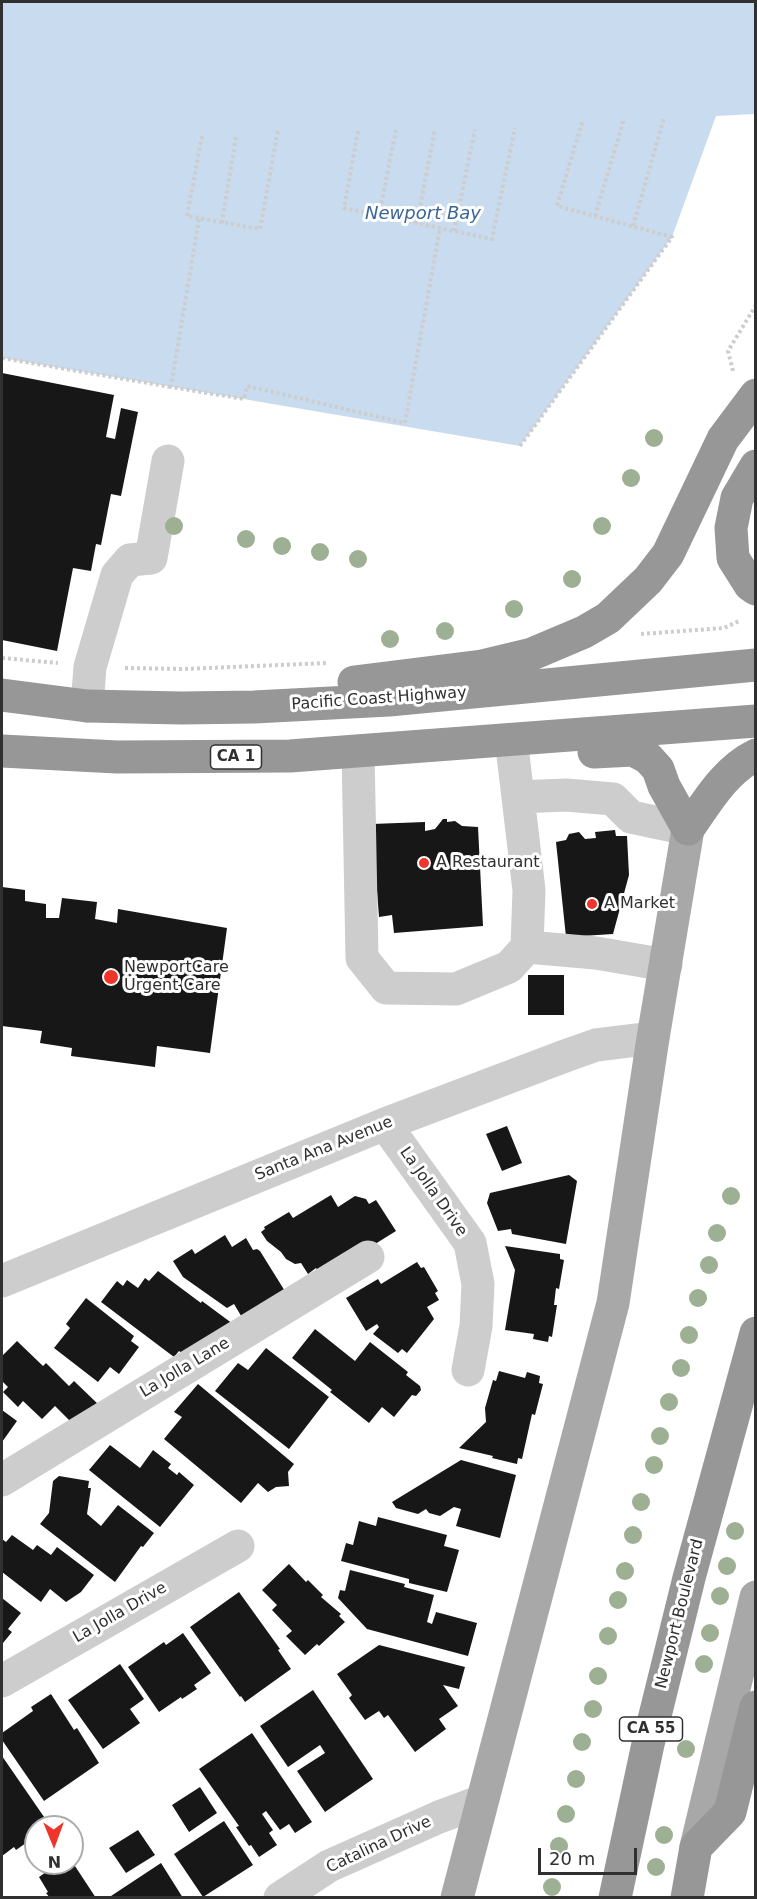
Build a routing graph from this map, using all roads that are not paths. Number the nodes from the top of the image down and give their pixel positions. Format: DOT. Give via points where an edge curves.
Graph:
graph roads {
  1 [pos="745,384"];
  2 [pos="168,461"];
  3 [pos="756,466"];
  4 [pos="756,589"];
  5 [pos="756,665"];
  6 [pos="2,695"];
  7 [pos="87,706"];
  8 [pos="254,706"];
  9 [pos="756,721"];
  10 [pos="469,742"];
  11 [pos="2,751"];
  12 [pos="358,751"];
  13 [pos="513,755"];
  14 [pos="756,755"];
  15 [pos="518,797"];
  16 [pos="688,829"];
  17 [pos="528,947"];
  18 [pos="666,965"];
  19 [pos="653,1038"];
  20 [pos="385,1124"];
  21 [pos="368,1257"];
  22 [pos="2,1281"];
  23 [pos="756,1333"];
  24 [pos="468,1370"];
  25 [pos="2,1480"];
  26 [pos="238,1546"];
  27 [pos="756,1597"];
  28 [pos="2,1681"];
  29 [pos="756,1707"];
  30 [pos="482,1801"];
  31 [pos="696,1847"];
  32 [pos="615,1892"];
  33 [pos="280,1898"];
  34 [pos="457,1898"];
  35 [pos="687,1898"];
  1 -- 8 [label="highway" via="668,554 648,580 608,618 532,654 482,666 324,686"];
  2 -- 7 [label="street" via="151,558 130,560 117,575 90,667"];
  3 -- 4 [label="highway" via="737,498 731,528 734,558"];
  5 -- 8 [label="highway, Pacific Coast Highway" via="389,700"];
  6 -- 7 [label="highway, Pacific Coast Highway"];
  7 -- 8 [label="highway, Pacific Coast Highway"];
  9 -- 10 [label="highway, CA 1"];
  10 -- 12 [label="highway, CA 1"];
  10 -- 13 [label="highway"];
  11 -- 12 [label="highway, CA 1" via="117,757 290,756"];
  12 -- 17 [label="street" via="362,958 386,988 456,989 509,967"];
  13 -- 15 [label="street"];
  13 -- 16 [label="highway" via="633,750 658,769"];
  14 -- 16 [label="highway" via="736,767"];
  15 -- 16 [label="street" via="566,795 613,799 631,817"];
  15 -- 17 [label="street" via="529,890"];
  16 -- 18 [label="main road"];
  17 -- 18 [label="street"];
  18 -- 19 [label="main road"];
  19 -- 20 [label="street, Santa Ana Avenue" via="596,1045"];
  19 -- 30 [label="main road" via="613,1303"];
  20 -- 22 [label="street, Santa Ana Avenue"];
  20 -- 24 [label="street, La Jolla Drive" via="470,1243 478,1284"];
  21 -- 25 [label="street, La Jolla Lane"];
  23 -- 32 [label="highway, Newport Boulevard / CA 55" via="686,1589"];
  26 -- 28 [label="street, La Jolla Drive"];
  27 -- 31 [label="main road"];
  29 -- 31 [label="highway" via="730,1812"];
  30 -- 33 [label="street, Catalina Drive" via="329,1866"];
  30 -- 34 [label="main road"];
  31 -- 35 [label="highway"];
}
